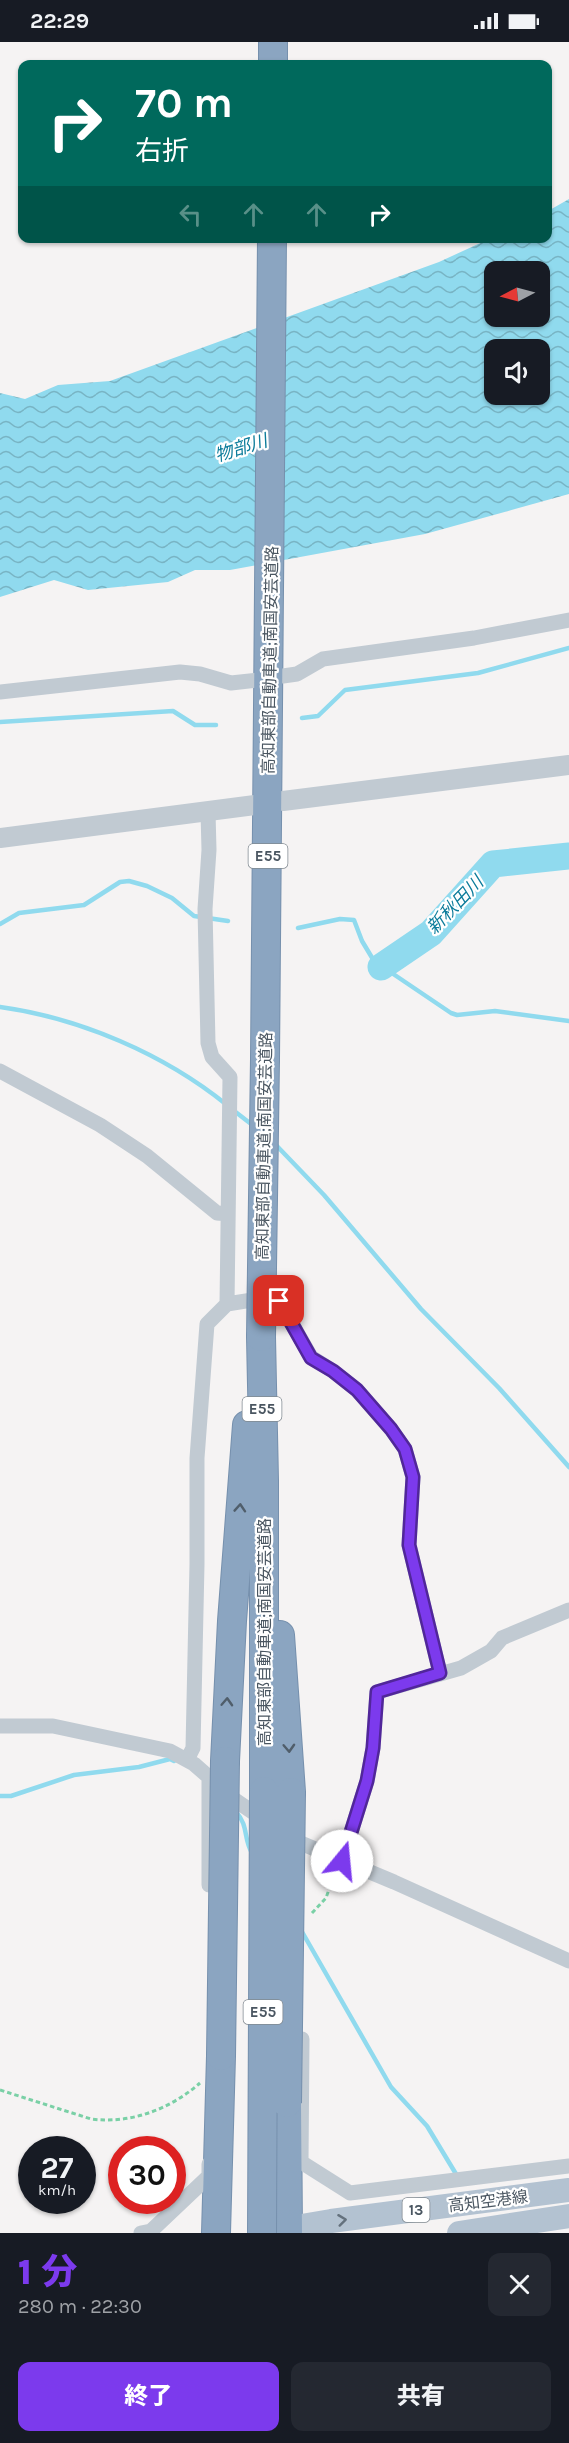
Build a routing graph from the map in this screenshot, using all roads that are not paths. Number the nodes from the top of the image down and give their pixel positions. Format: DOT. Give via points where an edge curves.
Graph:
graph roads {
  1 [pos="273,42"];
  2 [pos="273,60"];
  3 [pos="272,243"];
  4 [pos="569,620"];
  5 [pos="277,665"];
  6 [pos="258,680"];
  7 [pos="0,692"];
  8 [pos="569,765"];
  9 [pos="283,801"];
  10 [pos="255,805"];
  11 [pos="208,812"];
  12 [pos="0,838"];
  13 [pos="0,1071"];
  14 [pos="228,1214"];
  15 [pos="227,1304"];
  16 [pos="261,1337"];
  17 [pos="569,1610"];
  18 [pos="440,1673"];
  19 [pos="0,1726"];
  20 [pos="187,1760"];
  21 [pos="217,1768"];
  22 [pos="277,1792"];
  23 [pos="303,1844"];
  24 [pos="340,1860"];
  25 [pos="569,1961"];
  26 [pos="215,2065"];
  27 [pos="569,2166"];
  28 [pos="569,2190"];
  29 [pos="569,2216"];
  30 [pos="276,2232"];
  31 [pos="141,2233"];
  32 [pos="216,2233"];
  33 [pos="459,2233"];
  1 -- 2 [label="highway"];
  3 -- 5 [label="highway, 高知東部自動車道;南国安芸道路 / E55"];
  4 -- 5 [label="street" via="322,659 297,674"];
  5 -- 16 [label="highway, 高知東部自動車道;南国安芸道路 / E55, bridge"];
  6 -- 7 [label="street" via="231,683 180,672"];
  8 -- 9 [label="street"];
  10 -- 11 [label="street"];
  11 -- 12 [label="street"];
  11 -- 14 [label="street" via="208,1043 212,1057 230,1077"];
  13 -- 14 [label="street" via="100,1125 147,1156 217,1213"];
  14 -- 15 [label="street"];
  15 -- 18 [label="street" via="271,1297 279,1301 311,1358 357,1390 405,1449 413,1477 409,1545"];
  15 -- 20 [label="street" via="207,1324 196,1458 197,1587 192,1748"];
  21 -- 16 [label="highway, one-way" via="246,1432"];
  16 -- 22 [label="highway, 高知東部自動車道;南国安芸道路 / E55" via="264,1481 283,1660"];
  17 -- 18 [label="street" via="502,1638 475,1661"];
  18 -- 24 [label="street" via="377,1692 367,1781"];
  19 -- 20 [label="street" via="53,1726 170,1751"];
  20 -- 21 [label="street"];
  21 -- 23 [label="street" via="235,1800"];
  21 -- 26 [label="highway, bridge"];
  22 -- 30 [label="highway, E55, bridge"];
  22 -- 30 [label="highway, bridge" via="287,2103"];
  23 -- 24 [label="street"];
  23 -- 27 [label="street" via="301,2162 350,2193"];
  24 -- 25 [label="street"];
  26 -- 31 [label="street" via="209,2176 151,2231"];
  26 -- 32 [label="highway"];
  30 -- 28 [label="main road, 高知空港線 / 13, one-way"];
  29 -- 33 [label="main road, 高知空港線"];
}
